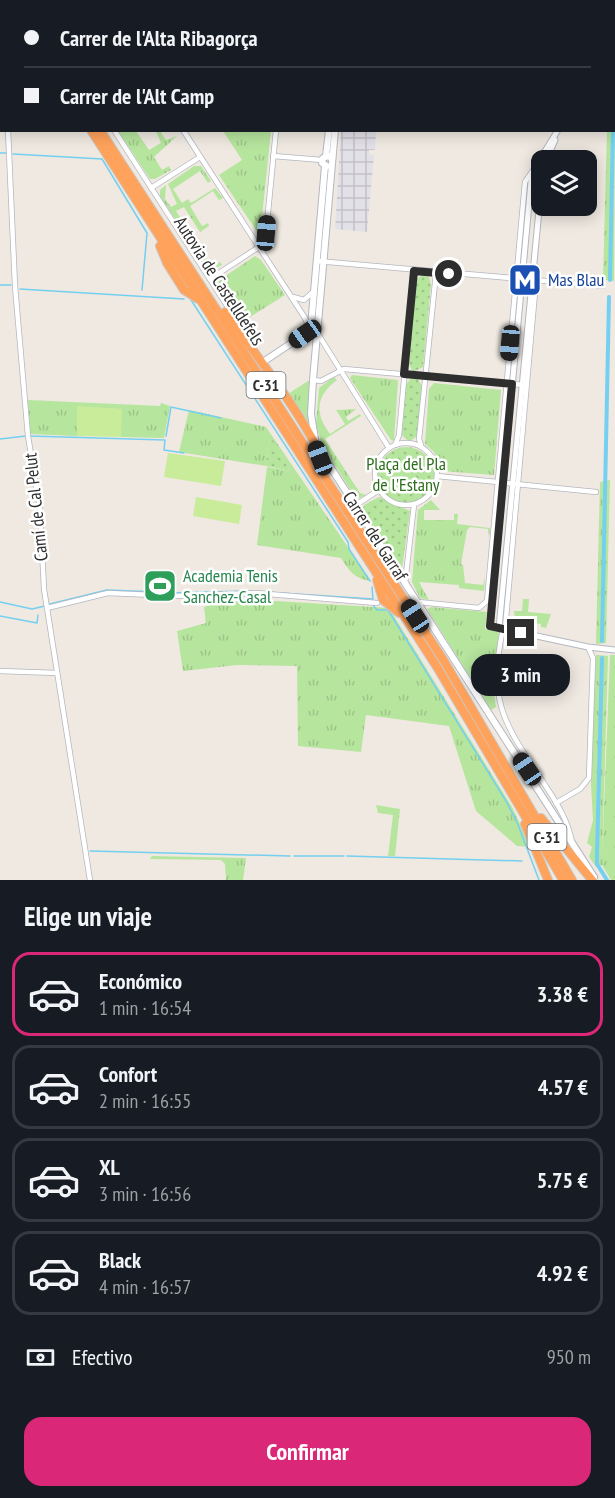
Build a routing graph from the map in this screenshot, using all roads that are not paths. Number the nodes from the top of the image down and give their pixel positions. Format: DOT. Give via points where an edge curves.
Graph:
graph roads {
  1 [pos="8,132"];
  2 [pos="93,132"];
  3 [pos="101,132"];
  4 [pos="115,132"];
  5 [pos="184,132"];
  6 [pos="276,132"];
  7 [pos="329,132"];
  8 [pos="334,132"];
  9 [pos="559,132"];
  10 [pos="549,150"];
  11 [pos="273,156"];
  12 [pos="200,157"];
  13 [pos="327,161"];
  14 [pos="531,182"];
  15 [pos="151,188"];
  16 [pos="539,216"];
  17 [pos="259,247"];
  18 [pos="320,262"];
  19 [pos="191,268"];
  20 [pos="414,271"];
  21 [pos="435,273"];
  22 [pos="210,279"];
  23 [pos="519,280"];
  24 [pos="533,281"];
  25 [pos="603,286"];
  26 [pos="315,290"];
  27 [pos="289,294"];
  28 [pos="309,330"];
  29 [pos="318,334"];
  30 [pos="263,362"];
  31 [pos="338,370"];
  32 [pos="404,374"];
  33 [pos="426,376"];
  34 [pos="313,380"];
  35 [pos="321,381"];
  36 [pos="510,384"];
  37 [pos="524,385"];
  38 [pos="313,392"];
  39 [pos="314,437"];
  40 [pos="395,445"];
  41 [pos="389,448"];
  42 [pos="423,448"];
  43 [pos="438,476"];
  44 [pos="501,483"];
  45 [pos="515,484"];
  46 [pos="379,490"];
  47 [pos="597,492"];
  48 [pos="342,503"];
  49 [pos="356,505"];
  50 [pos="414,505"];
  51 [pos="373,568"];
  52 [pos="405,583"];
  53 [pos="381,591"];
  54 [pos="417,602"];
  55 [pos="377,603"];
  56 [pos="389,605"];
  57 [pos="47,608"];
  58 [pos="403,616"];
  59 [pos="502,629"];
  60 [pos="588,648"];
  61 [pos="598,648"];
  62 [pos="615,650"];
  63 [pos="593,658"];
  64 [pos="0,671"];
  65 [pos="57,673"];
  66 [pos="522,793"];
  67 [pos="546,800"];
  68 [pos="556,803"];
  69 [pos="521,806"];
  70 [pos="573,844"];
  71 [pos="90,880"];
  72 [pos="548,880"];
  73 [pos="563,880"];
  74 [pos="572,880"];
  75 [pos="594,880"];
  1 -- 57 [label="street, Camí de Cal Pelut" via="15,288"];
  2 -- 51 [label="highway, Autovia de Castelldefels / C-31" via="138,203 166,263 184,290 203,303"];
  3 -- 19 [label="highway, Autovia de Castelldefels / C-31"];
  4 -- 15 [label="street"];
  5 -- 12 [label="street"];
  6 -- 11 [label="street"];
  7 -- 13 [label="main road"];
  8 -- 13 [label="main road"];
  9 -- 10 [label="street"];
  11 -- 13 [label="street"];
  11 -- 17 [label="street" via="265,243"];
  12 -- 15 [label="street"];
  12 -- 17 [label="street"];
  13 -- 18 [label="main road"];
  14 -- 23 [label="street"];
  15 -- 22 [label="street"];
  16 -- 24 [label="street"];
  17 -- 22 [label="street"];
  17 -- 27 [label="street"];
  18 -- 20 [label="street"];
  18 -- 26 [label="main road"];
  18 -- 29 [label="main road"];
  19 -- 30 [label="highway"];
  19 -- 48 [label="highway, Autovia de Castelldefels / C-31"];
  20 -- 21 [label="street"];
  20 -- 32 [label="street"];
  21 -- 23 [label="street"];
  21 -- 33 [label="street"];
  22 -- 30 [label="street"];
  23 -- 24 [label="street"];
  23 -- 36 [label="street"];
  24 -- 25 [label="street"];
  24 -- 37 [label="street"];
  26 -- 27 [label="street" via="304,300"];
  26 -- 28 [label="main road"];
  27 -- 28 [label="street"];
  28 -- 30 [label="main road"];
  29 -- 31 [label="street"];
  29 -- 34 [label="main road"];
  30 -- 39 [label="highway"];
  31 -- 32 [label="street"];
  31 -- 35 [label="street"];
  31 -- 41 [label="street"];
  32 -- 33 [label="street"];
  32 -- 40 [label="street"];
  33 -- 36 [label="street"];
  33 -- 42 [label="street" via="419,439"];
  34 -- 35 [label="street"];
  34 -- 38 [label="main road"];
  35 -- 38 [label="street"];
  36 -- 37 [label="street"];
  36 -- 44 [label="street"];
  37 -- 45 [label="street"];
  38 -- 39 [label="main road"];
  39 -- 48 [label="highway"];
  39 -- 49 [label="main road, Carrer del Garraf"];
  40 -- 41 [label="street"];
  40 -- 42 [label="street" via="409,443"];
  41 -- 46 [label="street" via="376,465"];
  42 -- 43 [label="street" via="432,457"];
  43 -- 44 [label="street"];
  43 -- 50 [label="street" via="431,494"];
  44 -- 45 [label="street"];
  44 -- 54 [label="street" via="486,604 481,608"];
  44 -- 59 [label="street" via="490,626"];
  45 -- 47 [label="street"];
  45 -- 59 [label="street"];
  46 -- 49 [label="street"];
  46 -- 50 [label="street" via="396,504"];
  48 -- 66 [label="highway, Autovia de Castelldefels / C-31" via="444,661"];
  49 -- 52 [label="main road, Carrer del Garraf"];
  50 -- 52 [label="street"];
  51 -- 53 [label="highway"];
  51 -- 58 [label="highway, Autovia de Castelldefels / C-31"];
  52 -- 54 [label="main road, Carrer del Garraf"];
  53 -- 55 [label="highway"];
  53 -- 56 [label="highway" via="382,599"];
  54 -- 67 [label="main road, Carrer del Garraf"];
  55 -- 56 [label="highway"];
  55 -- 57 [label="street" via="256,593 108,593"];
  56 -- 58 [label="highway"];
  57 -- 65 [label="street, Camí de Cal Pelut"];
  58 -- 69 [label="highway, Autovia de Castelldefels / C-31"];
  59 -- 60 [label="street"];
  59 -- 68 [label="street" via="496,678 500,710"];
  60 -- 61 [label="street"];
  60 -- 63 [label="street"];
  61 -- 62 [label="street"];
  61 -- 63 [label="street"];
  63 -- 68 [label="street" via="589,778 580,789"];
  64 -- 65 [label="street"];
  65 -- 71 [label="street, Camí de Cal Pelut"];
  66 -- 74 [label="highway, Autovia de Castelldefels / C-31"];
  66 -- 75 [label="highway"];
  67 -- 68 [label="main road"];
  67 -- 70 [label="main road, Carrer del Garraf"];
  68 -- 70 [label="street" via="570,826"];
  69 -- 72 [label="highway"];
  69 -- 73 [label="highway, Autovia de Castelldefels / C-31"];
  70 -- 75 [label="main road, Carrer del Garraf"];
}
